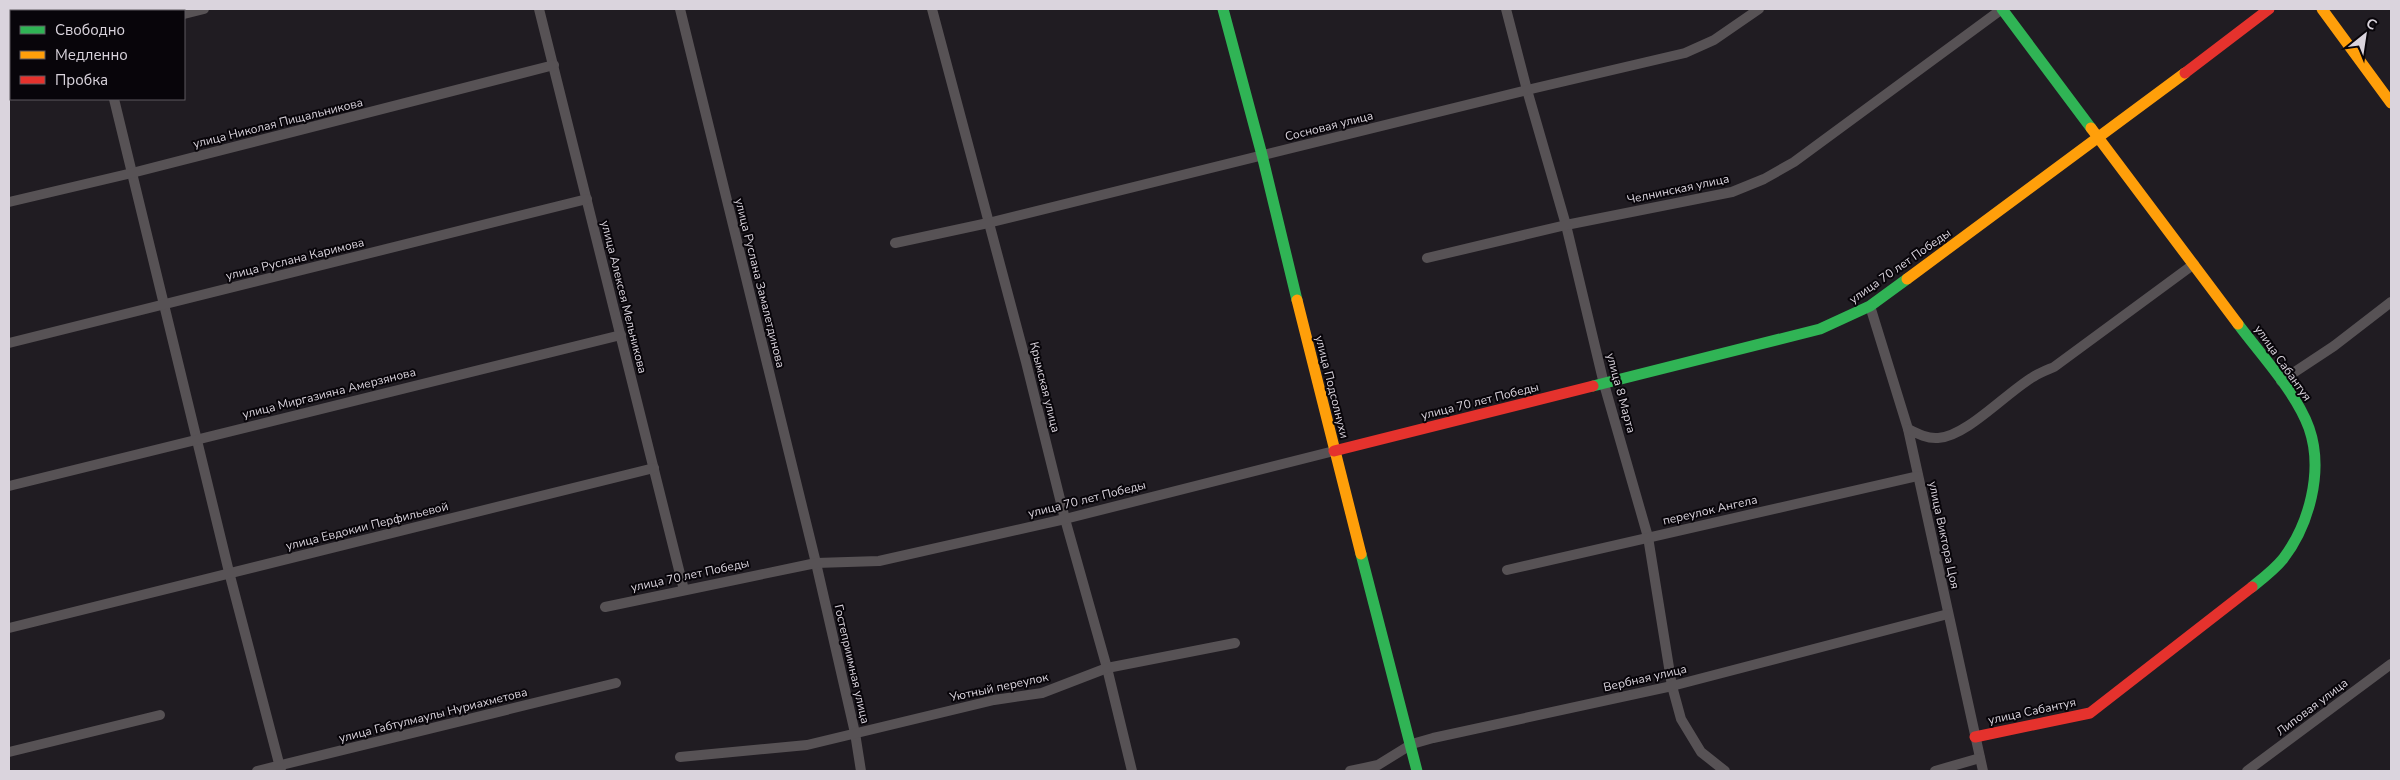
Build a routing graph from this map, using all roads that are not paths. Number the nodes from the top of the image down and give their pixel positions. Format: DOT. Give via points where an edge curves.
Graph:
graph roads {
  1 [pos="204,9"];
  2 [pos="540,9"];
  3 [pos="680,9"];
  4 [pos="932,9"];
  5 [pos="1223,9"];
  6 [pos="1506,9"];
  7 [pos="1759,9"];
  8 [pos="2002,9"];
  9 [pos="2269,9"];
  10 [pos="2322,9"];
  11 [pos="185,14"];
  12 [pos="554,65"];
  13 [pos="1527,90"];
  14 [pos="114,100"];
  15 [pos="2391,103"];
  16 [pos="2099,138"];
  17 [pos="1262,155"];
  18 [pos="132,173"];
  19 [pos="587,199"];
  20 [pos="9,202"];
  21 [pos="988,223"];
  22 [pos="1566,225"];
  23 [pos="895,243"];
  24 [pos="1427,258"];
  25 [pos="2194,264"];
  26 [pos="2391,302"];
  27 [pos="164,304"];
  28 [pos="1870,306"];
  29 [pos="620,334"];
  30 [pos="9,343"];
  31 [pos="2281,381"];
  32 [pos="1604,384"];
  33 [pos="1908,430"];
  34 [pos="197,438"];
  35 [pos="1334,451"];
  36 [pos="654,468"];
  37 [pos="1918,476"];
  38 [pos="9,486"];
  39 [pos="1065,519"];
  40 [pos="1648,537"];
  41 [pos="816,563"];
  42 [pos="1507,570"];
  43 [pos="230,572"];
  44 [pos="684,590"];
  45 [pos="605,607"];
  46 [pos="1948,614"];
  47 [pos="9,628"];
  48 [pos="1235,642"];
  49 [pos="2391,664"];
  50 [pos="1107,668"];
  51 [pos="616,683"];
  52 [pos="1672,686"];
  53 [pos="160,715"];
  54 [pos="854,733"];
  55 [pos="1975,737"];
  56 [pos="1412,744"];
  57 [pos="9,752"];
  58 [pos="680,757"];
  59 [pos="1980,758"];
  60 [pos="280,768"];
  61 [pos="256,771"];
  62 [pos="861,771"];
  63 [pos="1132,771"];
  64 [pos="1350,771"];
  65 [pos="1417,771"];
  66 [pos="1725,771"];
  67 [pos="1934,771"];
  68 [pos="1983,771"];
  69 [pos="2247,771"];
  1 -- 11 [label="street"];
  2 -- 12 [label="street, улица Алексея Мельникова"];
  3 -- 41 [label="street, улица Руслана Замалетдинова"];
  4 -- 21 [label="street, Крымская улица"];
  5 -- 17 [label="street, улица Подсолнухи"];
  6 -- 13 [label="street, улица 8 Марта"];
  7 -- 13 [label="street, Сосновая улица" via="1714,40 1685,53"];
  8 -- 16 [label="street, улица Сабантуя"];
  8 -- 22 [label="street, Челнинская улица" via="1794,162 1764,179 1732,192"];
  9 -- 16 [label="street, улица 70 лет Победы"];
  10 -- 15 [label="street"];
  12 -- 18 [label="street, улица Николая Пищальникова"];
  12 -- 19 [label="street, улица Алексея Мельникова"];
  13 -- 17 [label="street, Сосновая улица"];
  13 -- 22 [label="street, улица 8 Марта"];
  14 -- 18 [label="street"];
  16 -- 25 [label="street, улица Сабантуя"];
  16 -- 28 [label="street, улица 70 лет Победы"];
  17 -- 21 [label="street, Сосновая улица"];
  17 -- 35 [label="street, улица Подсолнухи"];
  18 -- 20 [label="street, улица Николая Пищальникова"];
  18 -- 27 [label="street"];
  19 -- 27 [label="street, улица Руслана Каримова"];
  19 -- 29 [label="street, улица Алексея Мельникова"];
  21 -- 23 [label="street, Сосновая улица"];
  21 -- 39 [label="street, Крымская улица"];
  22 -- 24 [label="street, Челнинская улица"];
  22 -- 32 [label="street, улица 8 Марта"];
  25 -- 31 [label="street, улица Сабантуя"];
  25 -- 33 [label="street" via="2054,367 2032,377 1964,428 1938,438"];
  26 -- 31 [label="street"];
  27 -- 30 [label="street, улица Руслана Каримова"];
  27 -- 34 [label="street"];
  28 -- 32 [label="street, улица 70 лет Победы" via="1820,329"];
  28 -- 33 [label="street, улица Виктора Цоя"];
  29 -- 34 [label="street, улица Миргазияна Амерзянова"];
  29 -- 36 [label="street, улица Алексея Мельникова"];
  31 -- 55 [label="street, улица Сабантуя" via="2309,429 2315,476 2303,522 2282,560 2090,713"];
  32 -- 35 [label="street, улица 70 лет Победы"];
  32 -- 40 [label="street, улица 8 Марта"];
  33 -- 37 [label="street, улица Виктора Цоя"];
  34 -- 38 [label="street, улица Миргазияна Амерзянова"];
  34 -- 43 [label="street"];
  35 -- 39 [label="street, улица 70 лет Победы"];
  35 -- 56 [label="street, улица Подсолнухи"];
  36 -- 43 [label="street, улица Евдокии Перфильевой"];
  36 -- 44 [label="street, улица Алексея Мельникова"];
  37 -- 40 [label="street, переулок Ангела"];
  37 -- 46 [label="street, улица Виктора Цоя"];
  39 -- 41 [label="street, улица 70 лет Победы" via="879,561"];
  39 -- 50 [label="street, Крымская улица"];
  40 -- 42 [label="street, переулок Ангела"];
  40 -- 52 [label="street, улица 8 Марта"];
  41 -- 44 [label="street, улица 70 лет Победы"];
  41 -- 54 [label="street, Гостеприимная улица"];
  43 -- 47 [label="street, улица Евдокии Перфильевой"];
  43 -- 60 [label="street"];
  44 -- 45 [label="street, улица 70 лет Победы"];
  46 -- 52 [label="street, Вербная улица"];
  46 -- 55 [label="street, улица Виктора Цоя"];
  48 -- 50 [label="street, Уютный переулок"];
  49 -- 69 [label="street, Липовая улица"];
  50 -- 54 [label="street, Уютный переулок" via="1042,693 994,700"];
  50 -- 63 [label="street, Крымская улица"];
  51 -- 60 [label="street, улица Габтулмаулы Нуриахметова"];
  52 -- 56 [label="street, Вербная улица"];
  52 -- 66 [label="street, улица 8 Марта" via="1681,720 1691,738 1701,752"];
  53 -- 57 [label="street"];
  54 -- 58 [label="street, Уютный переулок" via="807,745"];
  54 -- 62 [label="street, Гостеприимная улица"];
  55 -- 59 [label="street, улица Виктора Цоя"];
  56 -- 64 [label="street, Вербная улица" via="1378,765"];
  56 -- 65 [label="street, улица Подсолнухи"];
  59 -- 67 [label="street"];
  59 -- 68 [label="street, улица Виктора Цоя"];
  60 -- 61 [label="street, улица Габтулмаулы Нуриахметова"];
}
